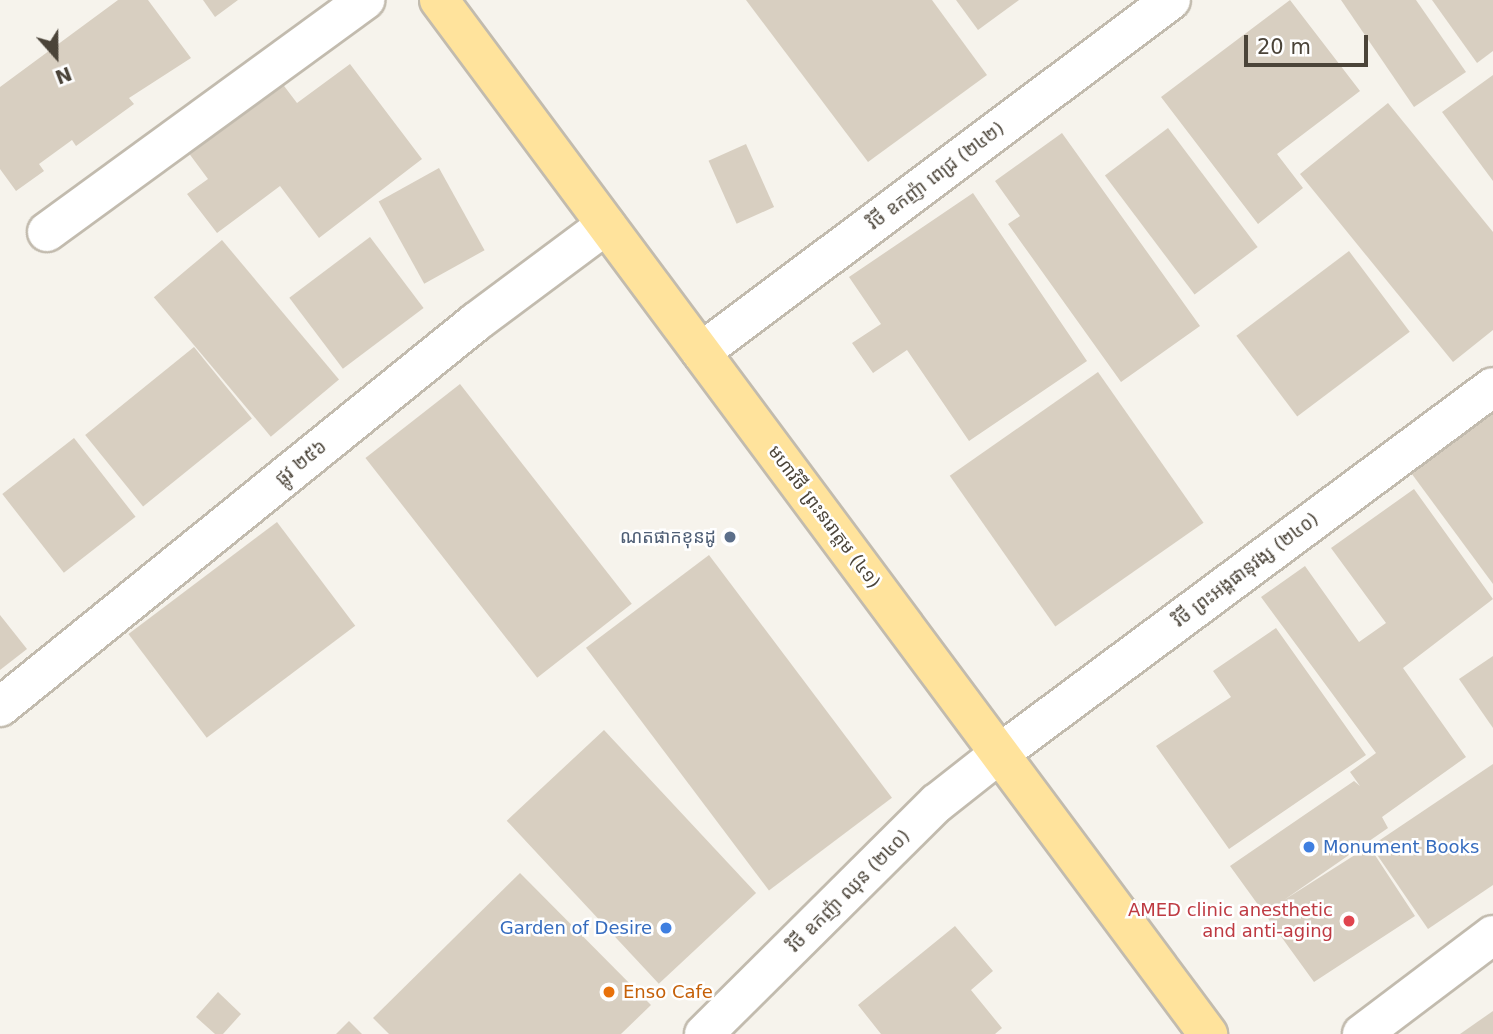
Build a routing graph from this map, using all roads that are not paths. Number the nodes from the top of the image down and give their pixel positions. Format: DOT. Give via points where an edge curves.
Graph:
graph roads {
  1 [pos="365,0"];
  2 [pos="439,0"];
  3 [pos="1171,0"];
  4 [pos="607,225"];
  5 [pos="47,232"];
  6 [pos="701,352"];
  7 [pos="1493,387"];
  8 [pos="0,707"];
  9 [pos="999,754"];
  10 [pos="1493,935"];
  11 [pos="704,1034"];
  12 [pos="1208,1034"];
  13 [pos="1362,1034"];
  1 -- 5 [label="street"];
  2 -- 4 [label="main road, មហាវិថី ព្រះនរោត្តម (៤១)"];
  3 -- 6 [label="street, វិថី ឧកញ៉ា ពេជ្រ (២៤២)"];
  4 -- 6 [label="main road, មហាវិថី ព្រះនរោត្តម (៤១)"];
  4 -- 8 [label="street, ផ្លូវ ២៥៦" via="476,322"];
  6 -- 9 [label="main road, មហាវិថី ព្រះនរោត្តម (៤១)"];
  7 -- 9 [label="street, វិថី ព្រះអង្គផានុវង្ស (២៤០)"];
  9 -- 11 [label="street, វិថី ឧកញ៉ា ឈុន (២៤០)" via="937,803"];
  9 -- 12 [label="main road, មហាវិថី ព្រះនរោត្តម (៤១)"];
  10 -- 13 [label="street"];
}
